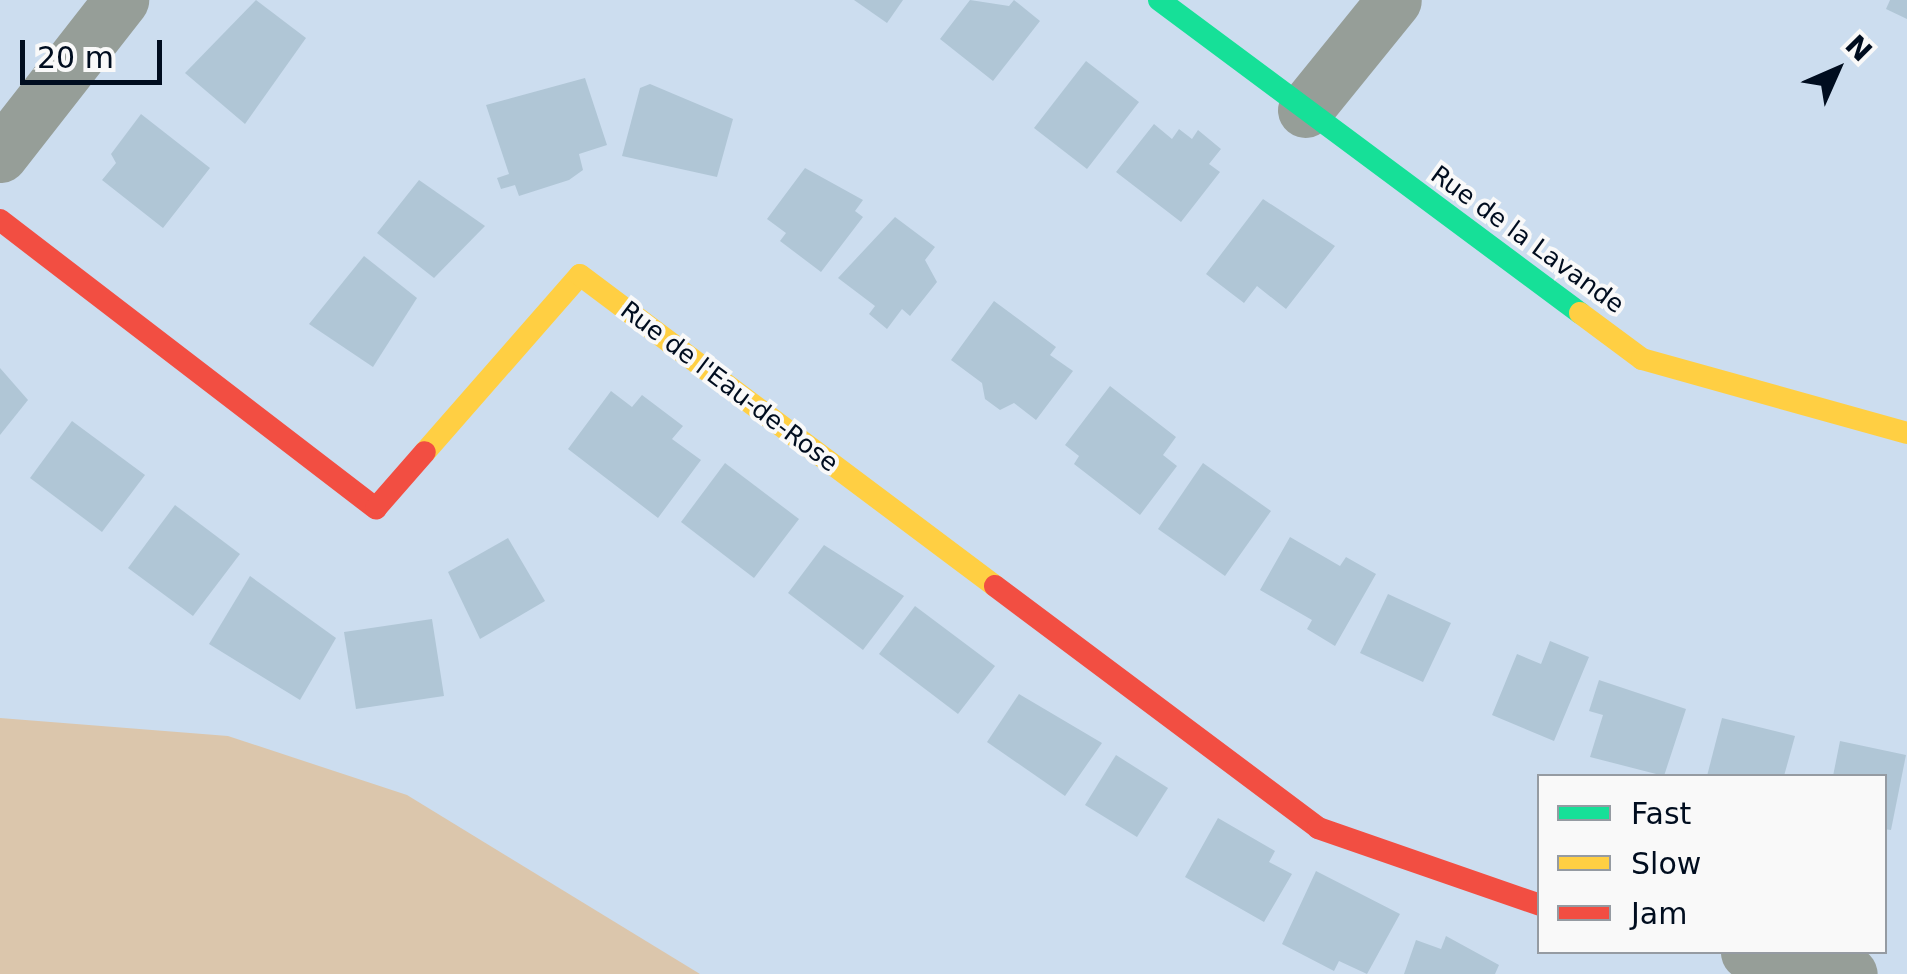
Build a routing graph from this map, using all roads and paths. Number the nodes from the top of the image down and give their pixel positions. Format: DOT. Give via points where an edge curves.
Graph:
graph roads {
  1 [pos="121,0"];
  2 [pos="1159,0"];
  3 [pos="1394,0"];
  4 [pos="1305,110"];
  5 [pos="0,155"];
  6 [pos="0,220"];
  7 [pos="1907,434"];
  8 [pos="1537,903"];
  9 [pos="1757,954"];
  10 [pos="1850,974"];
  1 -- 5 [label="street"];
  2 -- 4 [label="street, Rue de la Lavande"];
  3 -- 4 [label="street"];
  4 -- 7 [label="street, Rue de la Lavande" via="1642,359"];
  6 -- 8 [label="street, Rue de l'Eau-de-Rose" via="376,508 580,274 1318,828"];
  9 -- 10 [label="street"];
}
